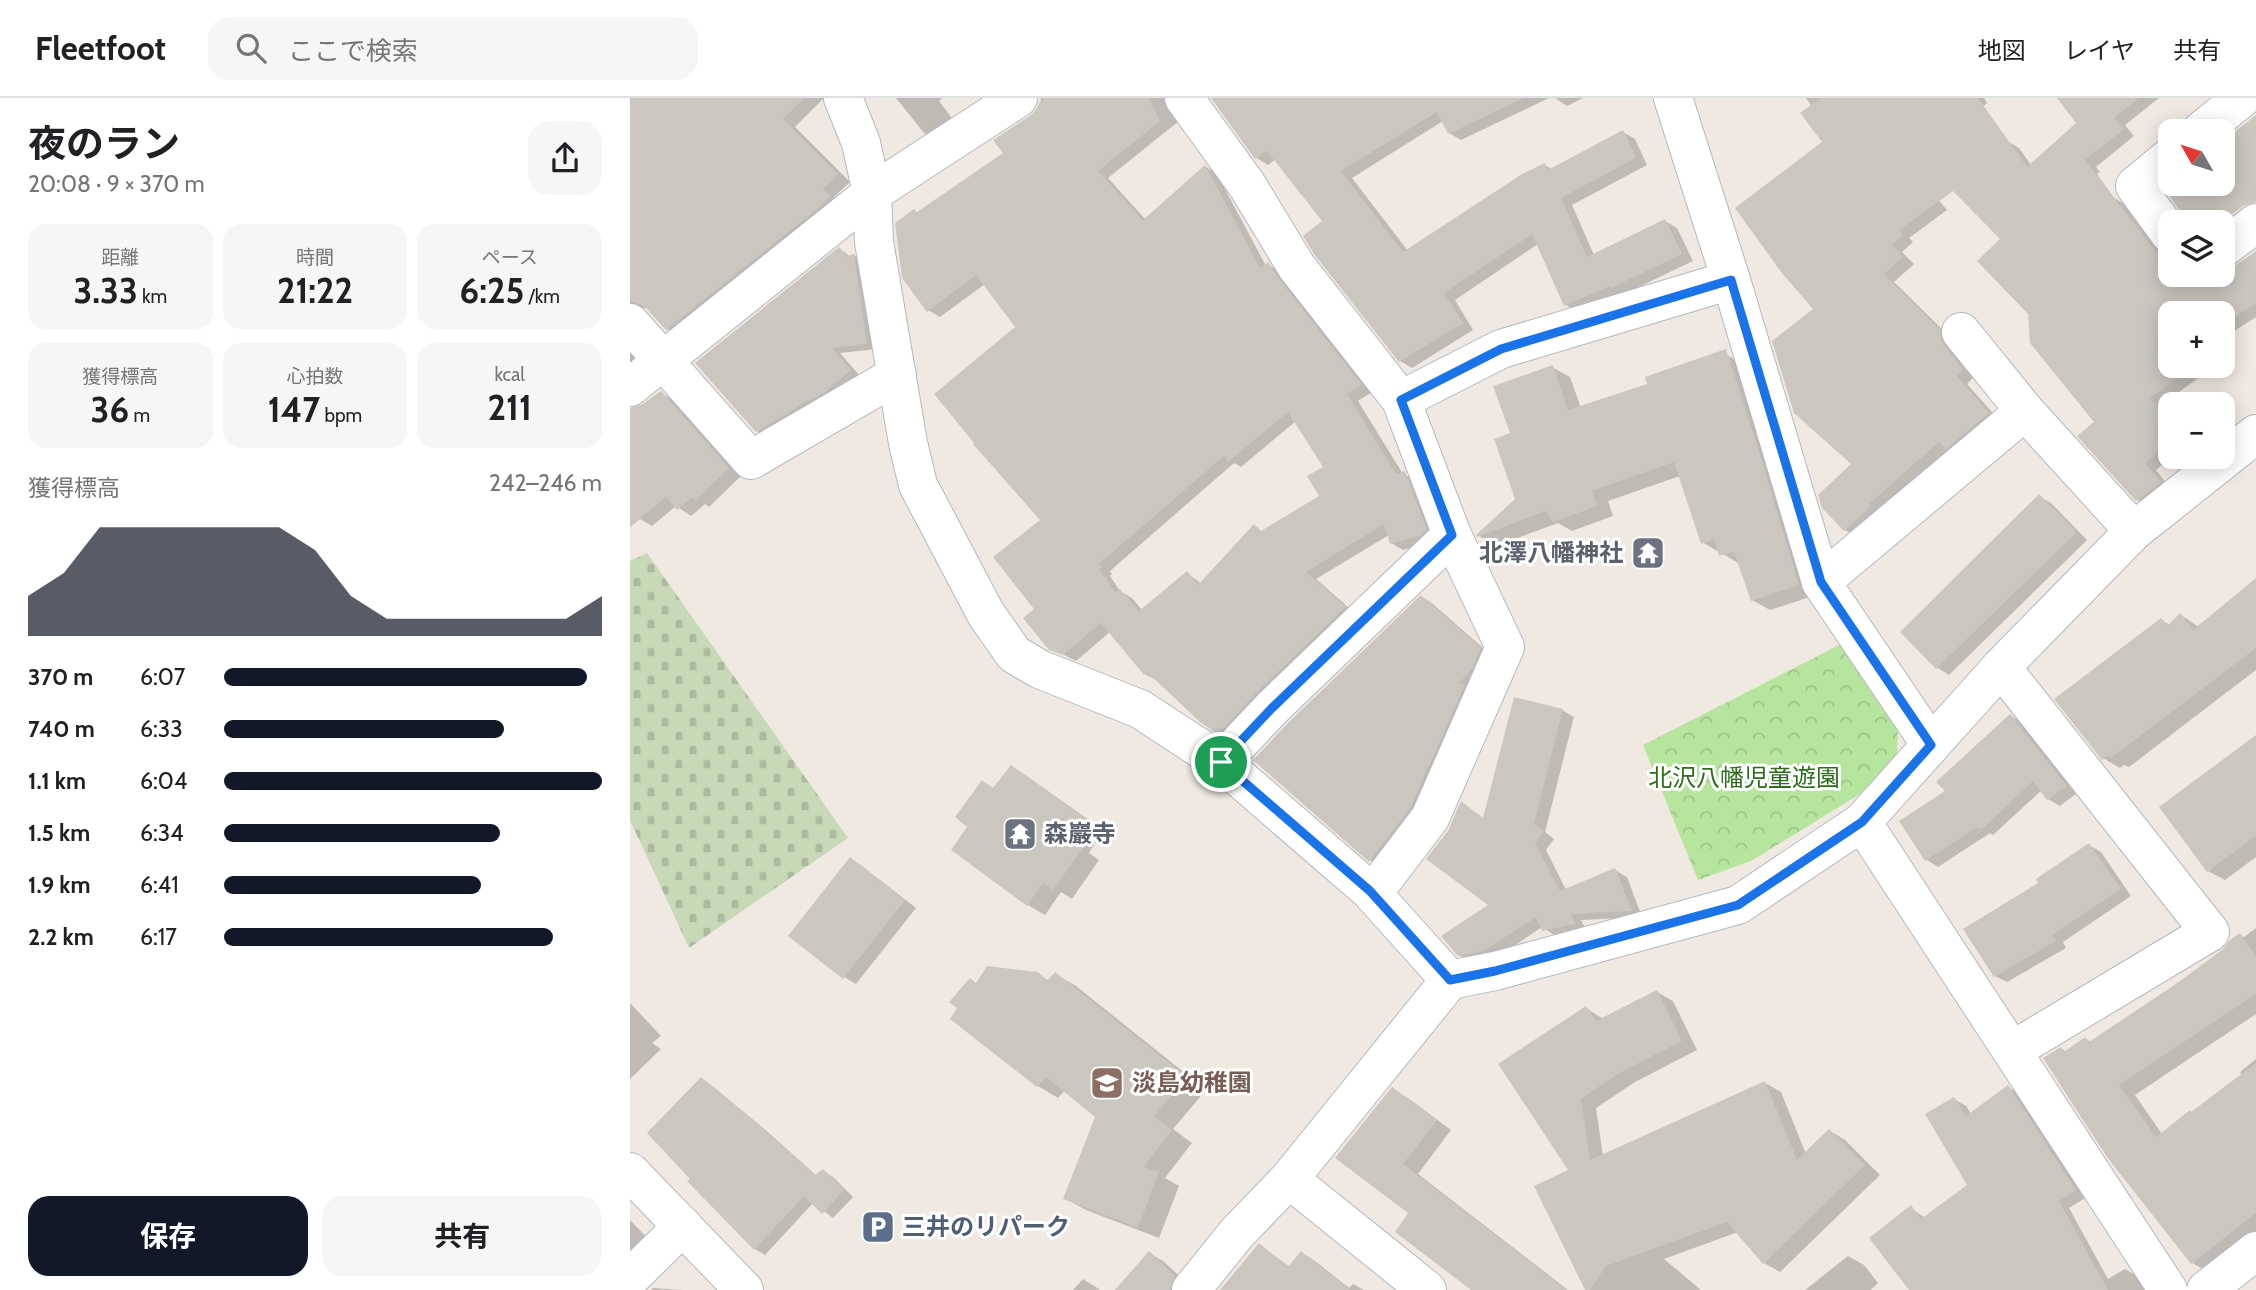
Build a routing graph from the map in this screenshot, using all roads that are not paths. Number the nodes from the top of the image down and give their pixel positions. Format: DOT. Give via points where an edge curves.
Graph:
graph roads {
  1 [pos="843,98"];
  2 [pos="1018,98"];
  3 [pos="1184,98"];
  4 [pos="1673,98"];
  5 [pos="2242,98"];
  6 [pos="2216,119"];
  7 [pos="2158,167"];
  8 [pos="872,193"];
  9 [pos="2158,218"];
  10 [pos="2256,223"];
  11 [pos="2235,239"];
  12 [pos="1731,280"];
  13 [pos="630,323"];
  14 [pos="1961,332"];
  15 [pos="665,361"];
  16 [pos="897,375"];
  17 [pos="630,387"];
  18 [pos="1401,400"];
  19 [pos="2025,411"];
  20 [pos="2256,434"];
  21 [pos="2134,531"];
  22 [pos="1452,535"];
  23 [pos="1821,582"];
  24 [pos="2001,667"];
  25 [pos="1931,745"];
  26 [pos="1221,762"];
  27 [pos="1862,822"];
  28 [pos="1373,893"];
  29 [pos="1450,980"];
  30 [pos="2013,1050"];
  31 [pos="630,1172"];
  32 [pos="1289,1180"];
  33 [pos="683,1226"];
  34 [pos="2256,1251"];
  35 [pos="630,1278"];
  36 [pos="744,1290"];
  37 [pos="1191,1290"];
  38 [pos="1427,1290"];
  39 [pos="2168,1290"];
  40 [pos="2206,1290"];
  1 -- 8 [label="street" via="861,143"];
  2 -- 8 [label="street"];
  3 -- 18 [label="street" via="1247,186 1296,266"];
  4 -- 12 [label="street"];
  5 -- 6 [label="street"];
  7 -- 9 [label="street" via="2135,186"];
  8 -- 15 [label="street"];
  8 -- 16 [label="street" via="874,242"];
  10 -- 11 [label="street"];
  12 -- 18 [label="street" via="1501,349"];
  12 -- 23 [label="street"];
  13 -- 15 [label="street"];
  14 -- 19 [label="street"];
  15 -- 16 [label="street" via="751,460"];
  15 -- 17 [label="street"];
  16 -- 26 [label="street" via="918,485 986,614 1014,654 1039,669 1140,709"];
  18 -- 22 [label="street"];
  19 -- 21 [label="street"];
  19 -- 23 [label="street"];
  20 -- 21 [label="street"];
  21 -- 24 [label="street"];
  22 -- 26 [label="street"];
  22 -- 28 [label="street" via="1506,647 1430,818"];
  23 -- 25 [label="street"];
  24 -- 25 [label="street"];
  24 -- 30 [label="street" via="2210,932"];
  25 -- 27 [label="street"];
  26 -- 28 [label="street"];
  27 -- 29 [label="street" via="1738,905"];
  27 -- 30 [label="street"];
  28 -- 29 [label="street"];
  29 -- 32 [label="street"];
  30 -- 39 [label="street"];
  31 -- 33 [label="street"];
  32 -- 37 [label="street" via="1237,1233"];
  32 -- 38 [label="street"];
  33 -- 35 [label="street"];
  33 -- 36 [label="street"];
  34 -- 40 [label="street"];
}
